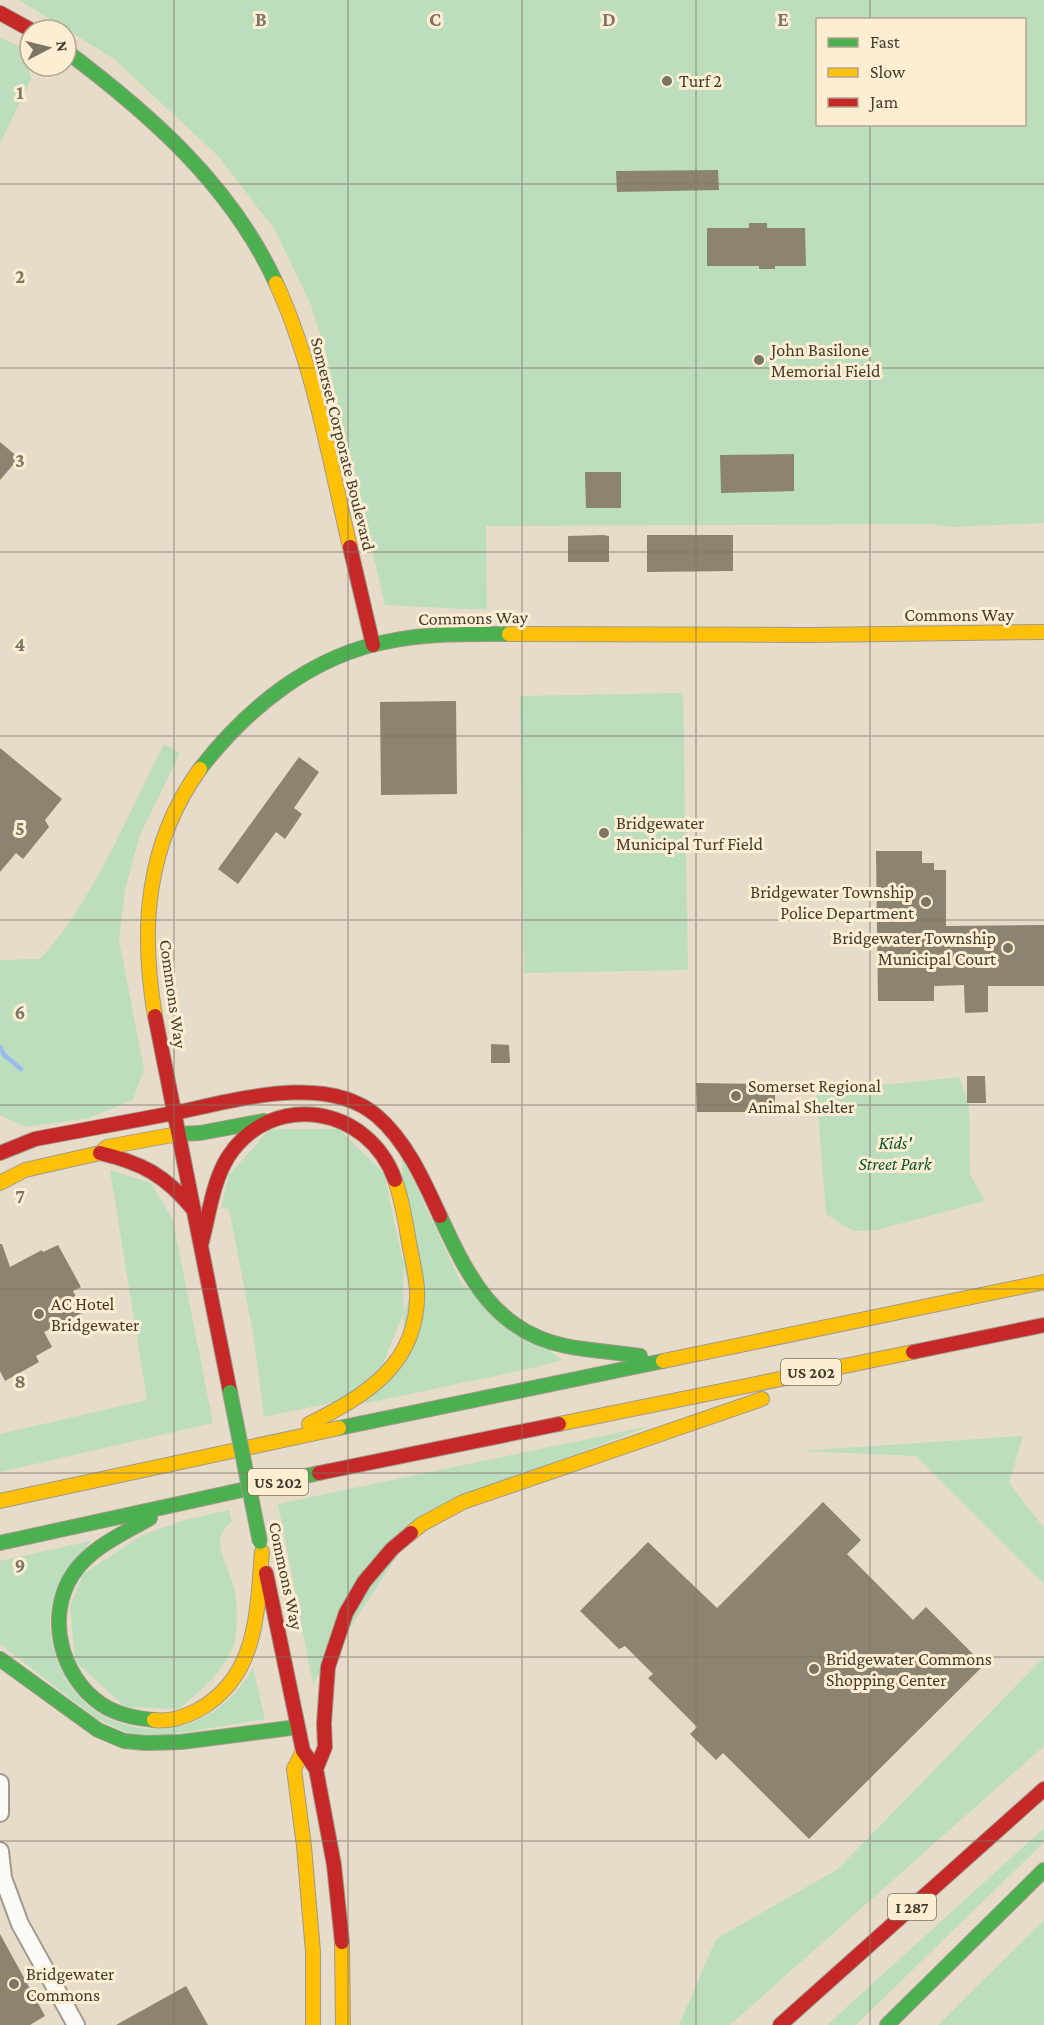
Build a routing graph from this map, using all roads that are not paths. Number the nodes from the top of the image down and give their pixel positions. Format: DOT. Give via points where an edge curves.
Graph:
graph roads {
  1 [pos="0,13"];
  2 [pos="18,23"];
  3 [pos="78,60"];
  4 [pos="1044,632"];
  5 [pos="373,645"];
  6 [pos="174,1113"];
  7 [pos="268,1120"];
  8 [pos="178,1134"];
  9 [pos="0,1153"];
  10 [pos="100,1154"];
  11 [pos="0,1183"];
  12 [pos="195,1211"];
  13 [pos="201,1245"];
  14 [pos="1044,1282"];
  15 [pos="1044,1325"];
  16 [pos="879,1358"];
  17 [pos="661,1361"];
  18 [pos="270,1442"];
  19 [pos="0,1501"];
  20 [pos="171,1505"];
  21 [pos="0,1543"];
  22 [pos="261,1547"];
  23 [pos="0,1659"];
  24 [pos="298,1726"];
  25 [pos="303,1751"];
  26 [pos="316,1769"];
  27 [pos="0,1783"];
  28 [pos="1044,1789"];
  29 [pos="0,1813"];
  30 [pos="0,1851"];
  31 [pos="1044,1870"];
  32 [pos="76,2025"];
  33 [pos="313,2025"];
  34 [pos="343,2025"];
  35 [pos="780,2025"];
  36 [pos="887,2025"];
  1 -- 2 [label="main road"];
  3 -- 5 [label="main road, Somerset Corporate Boulevard" via="138,106 196,163 242,222 272,276 306,362"];
  4 -- 5 [label="main road, Commons Way" via="448,635 409,637"];
  5 -- 6 [label="main road, Commons Way" via="324,663 296,679 236,724 198,770 166,836 150,893 147,950"];
  6 -- 8 [label="main road, Commons Way"];
  6 -- 9 [label="main road" via="35,1139"];
  6 -- 17 [label="main road" via="292,1092 326,1094 360,1106 385,1124 405,1149 464,1265 497,1313 546,1342"];
  7 -- 8 [label="main road"];
  7 -- 13 [label="main road" via="246,1137 228,1159"];
  7 -- 18 [label="main road" via="294,1115 326,1116 355,1128 380,1151 396,1181 417,1295 410,1336 401,1355 378,1382 347,1404"];
  8 -- 10 [label="main road" via="107,1147"];
  8 -- 12 [label="main road, Commons Way"];
  10 -- 11 [label="main road" via="25,1170"];
  10 -- 12 [label="main road" via="126,1159 158,1173 171,1182"];
  12 -- 13 [label="main road, Commons Way"];
  13 -- 22 [label="main road, Commons Way, bridge"];
  14 -- 17 [label="main road, US 202"];
  15 -- 16 [label="main road, US 202"];
  16 -- 20 [label="main road, US 202"];
  16 -- 26 [label="main road" via="491,1491 442,1512 407,1536 364,1582 346,1614 328,1667 325,1747"];
  17 -- 18 [label="main road, US 202"];
  18 -- 19 [label="main road, US 202"];
  20 -- 21 [label="main road, US 202"];
  20 -- 22 [label="main road" via="95,1552 74,1572 65,1588 59,1611 63,1655 79,1684 111,1711 140,1720 177,1719 213,1702 225,1690 236,1677 250,1642"];
  22 -- 24 [label="main road, Commons Way"];
  23 -- 24 [label="main road" via="98,1730 124,1741 181,1742"];
  24 -- 25 [label="main road, Commons Way"];
  25 -- 26 [label="main road, Commons Way"];
  25 -- 33 [label="main road, Commons Way" via="294,1769 313,1952"];
  26 -- 34 [label="main road, Commons Way" via="338,1899"];
  27 -- 29 [label="street"];
  28 -- 35 [label="main road, I 287"];
  30 -- 32 [label="street" via="3,1878 20,1924"];
  31 -- 36 [label="main road"];
}
